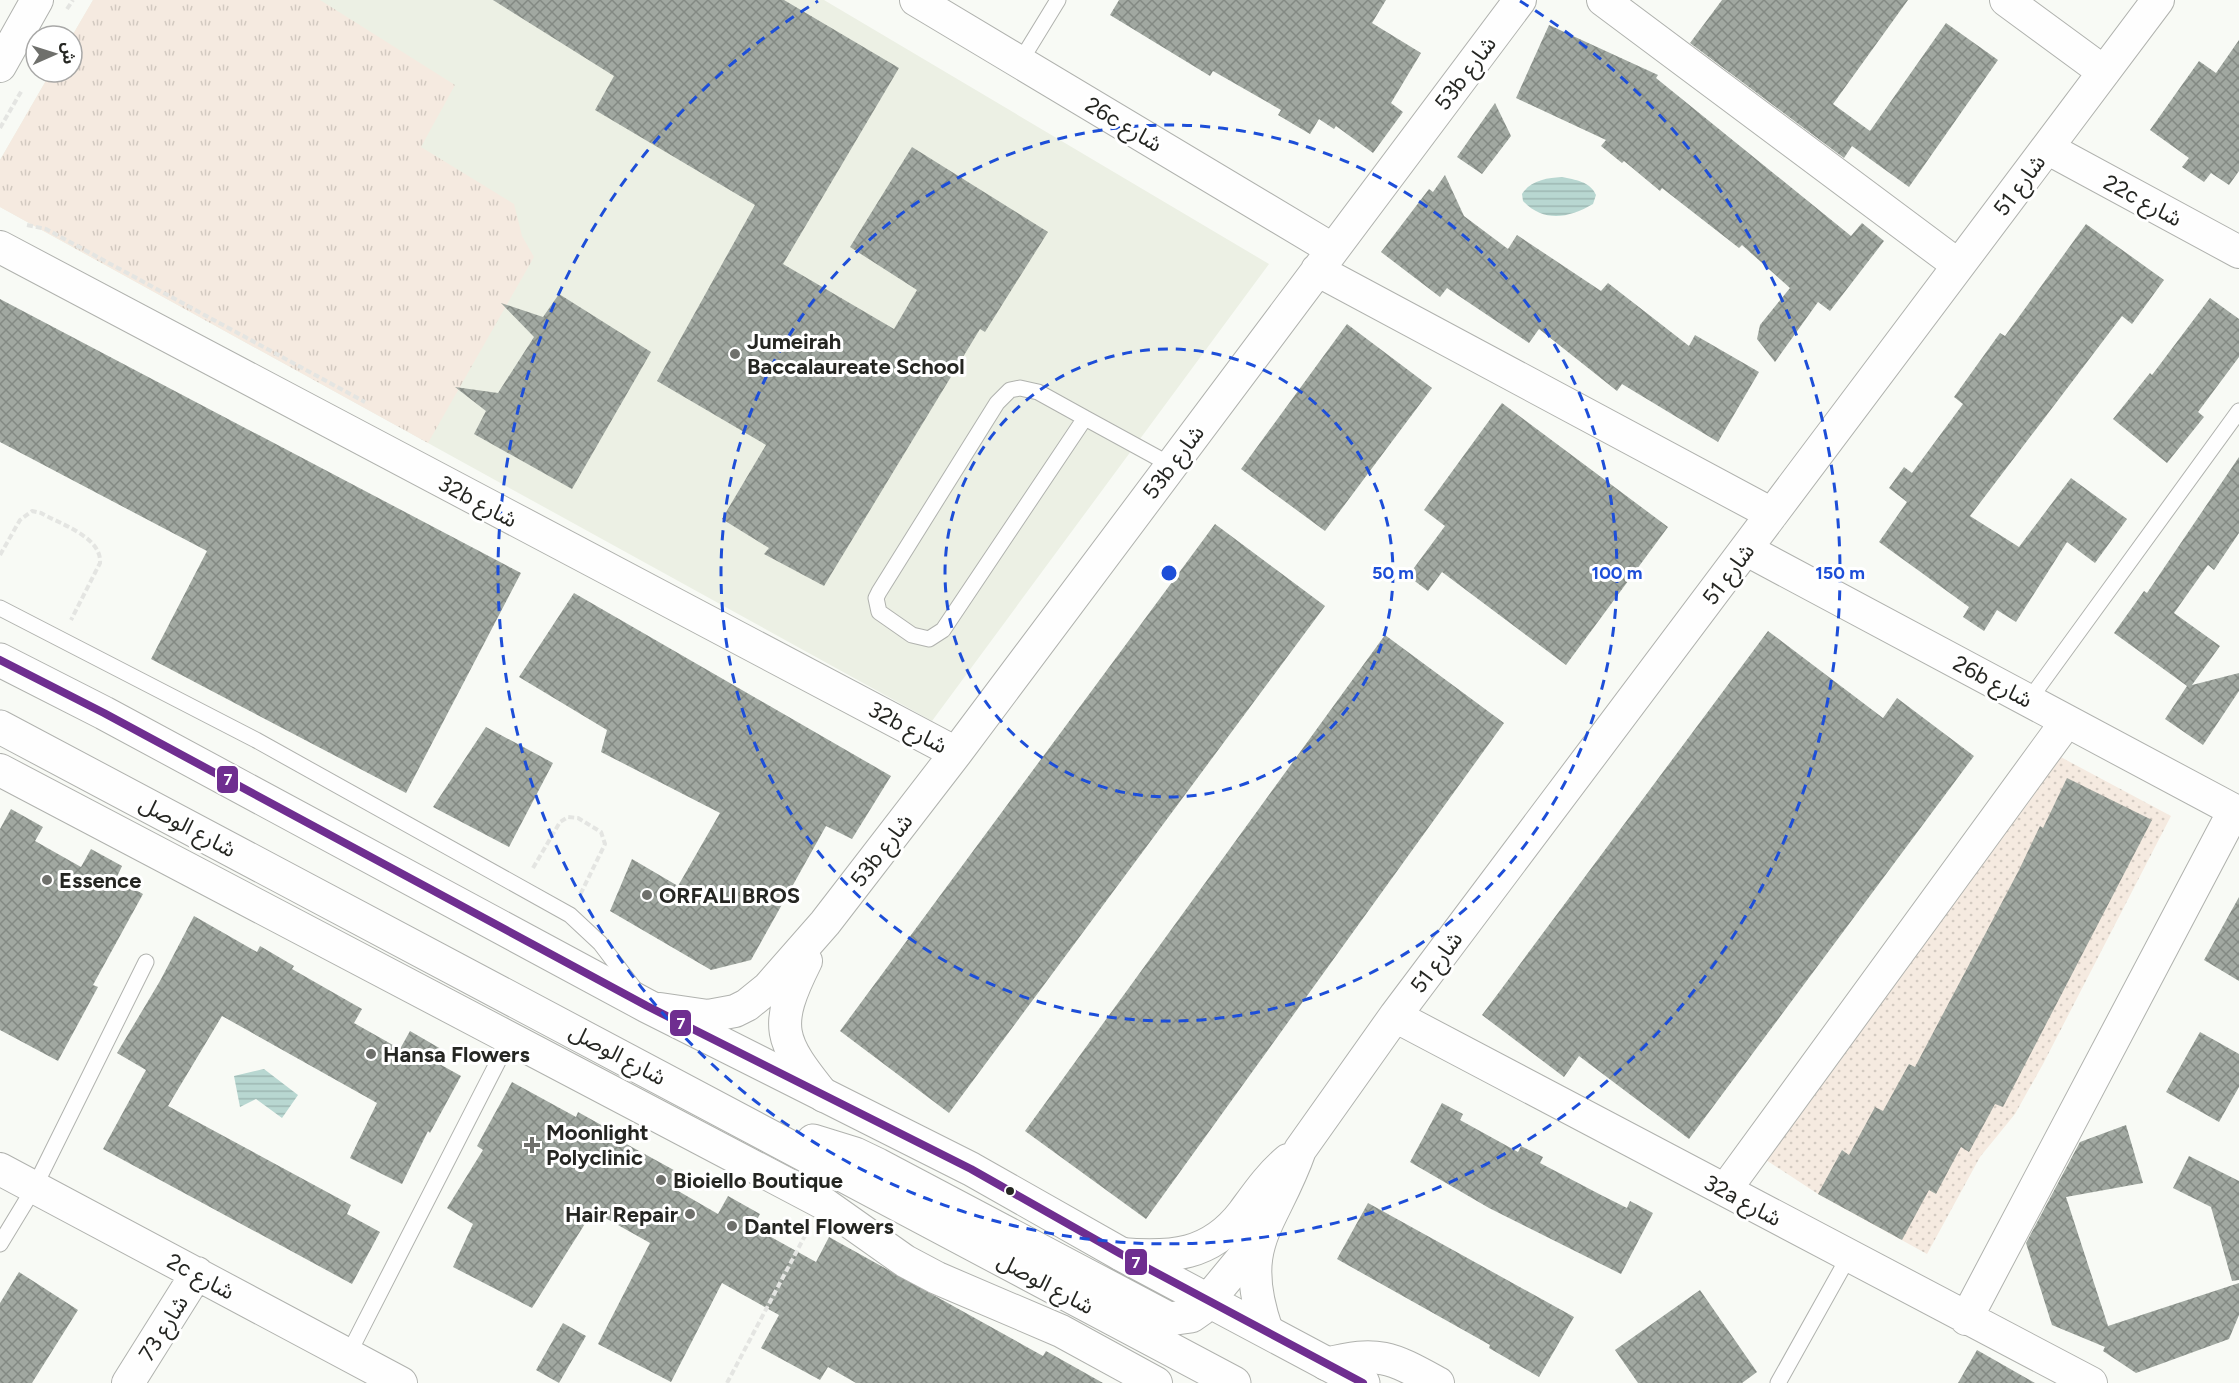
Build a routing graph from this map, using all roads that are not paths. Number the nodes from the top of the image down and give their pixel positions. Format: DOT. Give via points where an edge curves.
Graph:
graph roads {
  1 [pos="37,0"];
  2 [pos="916,0"];
  3 [pos="1058,0"];
  4 [pos="1520,0"];
  5 [pos="1603,0"];
  6 [pos="2006,0"];
  7 [pos="2158,0"];
  8 [pos="1020,62"];
  9 [pos="0,66"];
  10 [pos="2104,72"];
  11 [pos="2047,148"];
  12 [pos="0,247"];
  13 [pos="2239,252"];
  14 [pos="1324,259"];
  15 [pos="1958,265"];
  16 [pos="2239,411"];
  17 [pos="1085,418"];
  18 [pos="1171,465"];
  19 [pos="1772,514"];
  20 [pos="1747,550"];
  21 [pos="0,608"];
  22 [pos="0,660"];
  23 [pos="2028,700"];
  24 [pos="2067,721"];
  25 [pos="0,726"];
  26 [pos="956,753"];
  27 [pos="0,770"];
  28 [pos="2237,812"];
  29 [pos="825,923"];
  30 [pos="146,962"];
  31 [pos="648,1006"];
  32 [pos="1395,1016"];
  33 [pos="510,1038"];
  34 [pos="824,1096"];
  35 [pos="753,1126"];
  36 [pos="1300,1150"];
  37 [pos="0,1170"];
  38 [pos="34,1188"];
  39 [pos="1725,1190"];
  40 [pos="1258,1240"];
  41 [pos="0,1244"];
  42 [pos="1121,1254"];
  43 [pos="1849,1256"];
  44 [pos="197,1274"];
  45 [pos="1208,1300"];
  46 [pos="1966,1319"];
  47 [pos="1267,1331"];
  48 [pos="348,1355"];
  49 [pos="1326,1364"];
  50 [pos="128,1383"];
  51 [pos="401,1383"];
  52 [pos="1156,1383"];
  53 [pos="1234,1383"];
  54 [pos="1363,1383"];
  55 [pos="1438,1383"];
  56 [pos="1778,1383"];
  57 [pos="2091,1383"];
  1 -- 9 [label="street"];
  2 -- 8 [label="street, 26c شارع"];
  3 -- 8 [label="lane"];
  4 -- 14 [label="street, 53b شارع"];
  5 -- 15 [label="street"];
  6 -- 10 [label="street"];
  7 -- 10 [label="street, شارع 51"];
  8 -- 14 [label="street, 26c شارع"];
  10 -- 11 [label="street, شارع 51"];
  11 -- 13 [label="street, 22c شارع"];
  11 -- 15 [label="street, شارع 51"];
  12 -- 26 [label="street, 32b شارع"];
  14 -- 18 [label="street, 53b شارع"];
  14 -- 19 [label="street, 26c شارع"];
  15 -- 19 [label="street, شارع 51"];
  16 -- 23 [label="lane"];
  17 -- 17 [label="lane" via="1029,388 1010,390 1002,396 879,592 876,605 883,617 920,639 943,630"];
  17 -- 18 [label="lane"];
  18 -- 26 [label="street, 53b شارع"];
  19 -- 20 [label="street, شارع 51"];
  20 -- 23 [label="street, 26b شارع"];
  20 -- 32 [label="street, شارع 51"];
  21 -- 31 [label="lane" via="256,740 570,915 600,944"];
  22 -- 31 [label="main road"];
  23 -- 24 [label="street, 26b شارع"];
  24 -- 28 [label="street, 26b شارع"];
  24 -- 39 [label="street"];
  25 -- 35 [label="main road, شارع الوصل"];
  26 -- 29 [label="street, 53b شارع"];
  27 -- 33 [label="street"];
  28 -- 46 [label="street"];
  29 -- 31 [label="street, 53b شارع" via="768,988 735,1011 701,1016"];
  29 -- 34 [label="street, 53b شارع" via="792,989 784,1019 790,1050"];
  30 -- 38 [label="lane"];
  31 -- 34 [label="main road"];
  32 -- 36 [label="street, شارع 51"];
  32 -- 39 [label="street, 32a شارع"];
  33 -- 48 [label="lane"];
  33 -- 52 [label="street" via="823,1203 905,1261 1061,1331"];
  34 -- 42 [label="main road" via="971,1169"];
  35 -- 45 [label="main road" via="863,1158 1169,1319 1191,1316"];
  35 -- 53 [label="main road, شارع الوصل"];
  36 -- 40 [label="street, شارع 51"];
  36 -- 42 [label="street, شارع 51" via="1280,1167 1230,1227 1203,1246 1173,1255"];
  37 -- 38 [label="street, 2c شارع"];
  38 -- 41 [label="lane"];
  38 -- 44 [label="street, 2c شارع"];
  39 -- 43 [label="street, 32a شارع"];
  40 -- 45 [label="main road"];
  40 -- 47 [label="street, شارع 51" via="1255,1288"];
  42 -- 45 [label="main road"];
  43 -- 46 [label="street, 32a شارع"];
  43 -- 56 [label="lane"];
  44 -- 48 [label="street, 2c شارع"];
  44 -- 50 [label="street, شارع 73"];
  45 -- 47 [label="main road"];
  46 -- 57 [label="street, 32a شارع"];
  47 -- 49 [label="main road"];
  48 -- 51 [label="street, 2c شارع"];
  49 -- 54 [label="main road"];
  49 -- 55 [label="street" via="1377,1356"];
}
